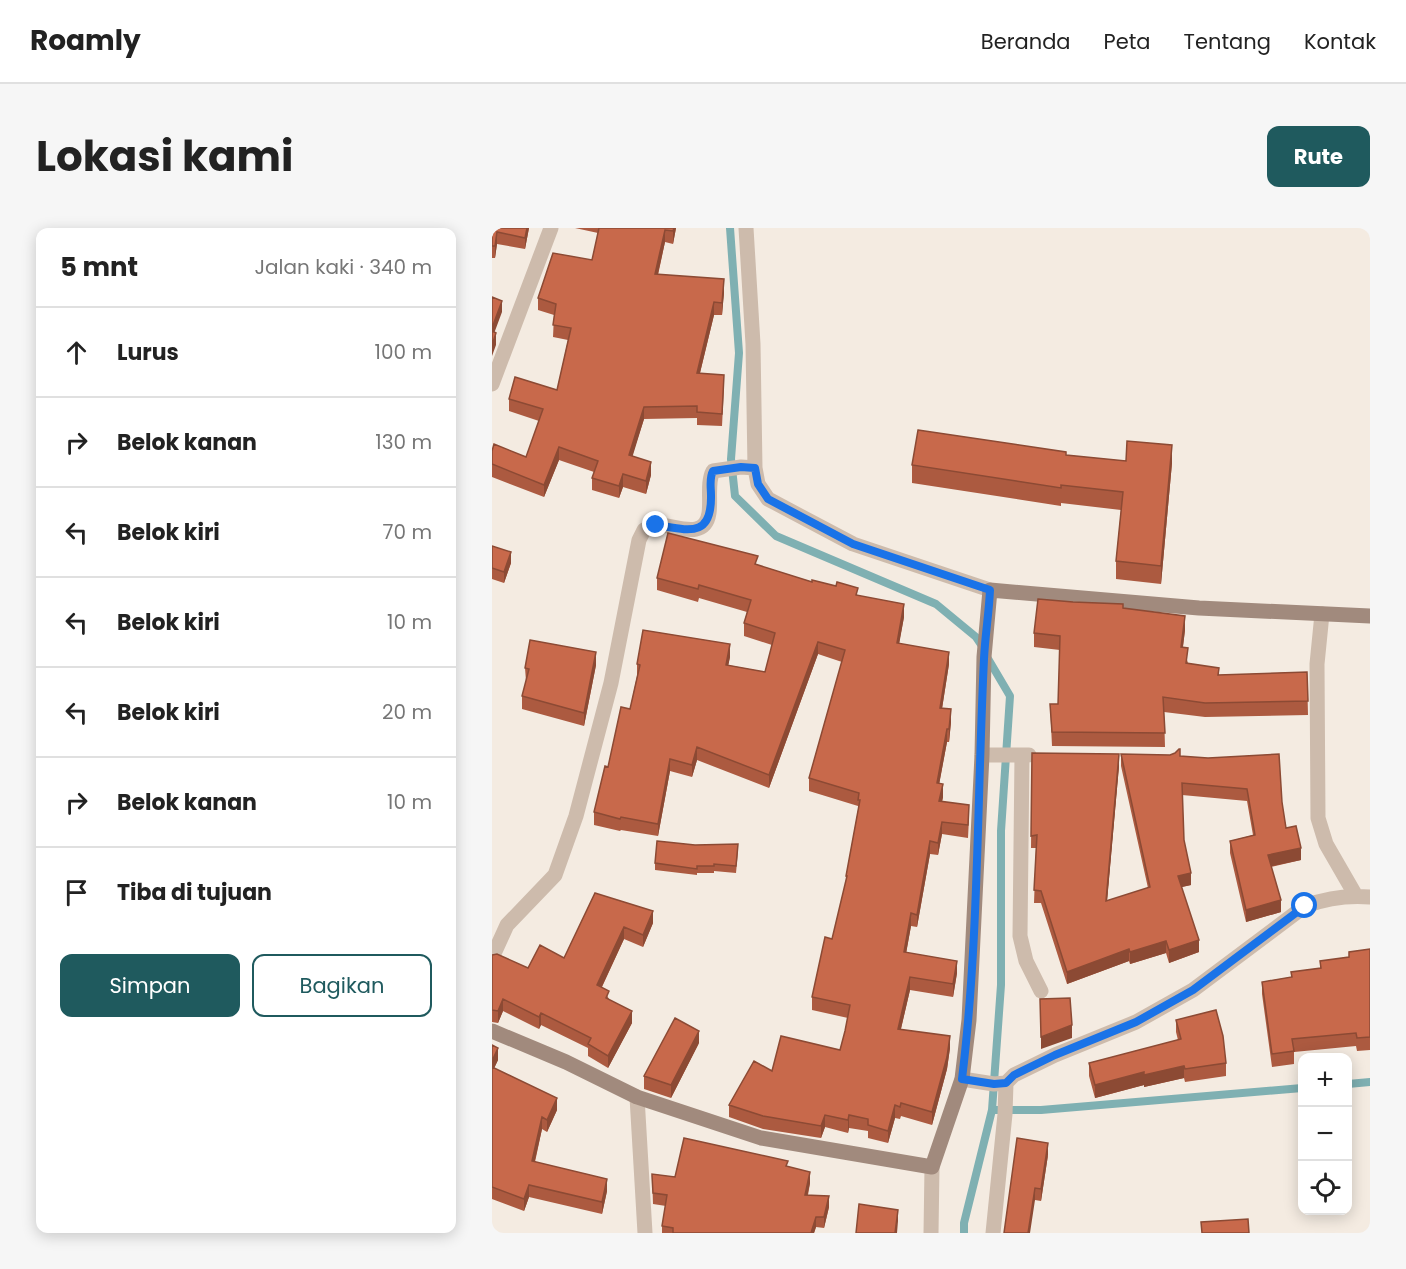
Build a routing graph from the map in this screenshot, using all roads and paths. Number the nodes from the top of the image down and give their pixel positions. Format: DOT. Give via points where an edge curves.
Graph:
graph roads {
  1 [pos="551,228"];
  2 [pos="746,228"];
  3 [pos="492,384"];
  4 [pos="748,468"];
  5 [pos="990,590"];
  6 [pos="1322,614"];
  7 [pos="1370,616"];
  8 [pos="982,755"];
  9 [pos="1020,755"];
  10 [pos="1045,755"];
  11 [pos="1363,896"];
  12 [pos="492,958"];
  13 [pos="1041,991"];
  14 [pos="492,1031"];
  15 [pos="967,1080"];
  16 [pos="1002,1085"];
  17 [pos="637,1096"];
  18 [pos="932,1167"];
  19 [pos="645,1233"];
  20 [pos="931,1233"];
  21 [pos="993,1233"];
  1 -- 3 [label="street"];
  2 -- 4 [label="street" via="753,344"];
  4 -- 5 [label="street" via="768,499 853,544"];
  4 -- 12 [label="street" via="713,471 709,518 700,528 691,531 656,525 644,530 611,683 576,816 555,875 507,925"];
  5 -- 6 [label="street"];
  5 -- 8 [label="street"];
  6 -- 7 [label="street"];
  6 -- 11 [label="street" via="1317,664 1318,818 1326,844"];
  8 -- 9 [label="street"];
  8 -- 15 [label="street"];
  9 -- 10 [label="street"];
  9 -- 13 [label="street" via="1020,936 1026,961"];
  11 -- 16 [label="street" via="1326,898 1305,906 1193,990 1136,1022 1014,1075"];
  14 -- 17 [label="street"];
  15 -- 16 [label="street"];
  15 -- 18 [label="street"];
  16 -- 21 [label="street" via="1005,1114"];
  17 -- 18 [label="street" via="761,1138"];
  17 -- 19 [label="street"];
  18 -- 20 [label="street"];
}
